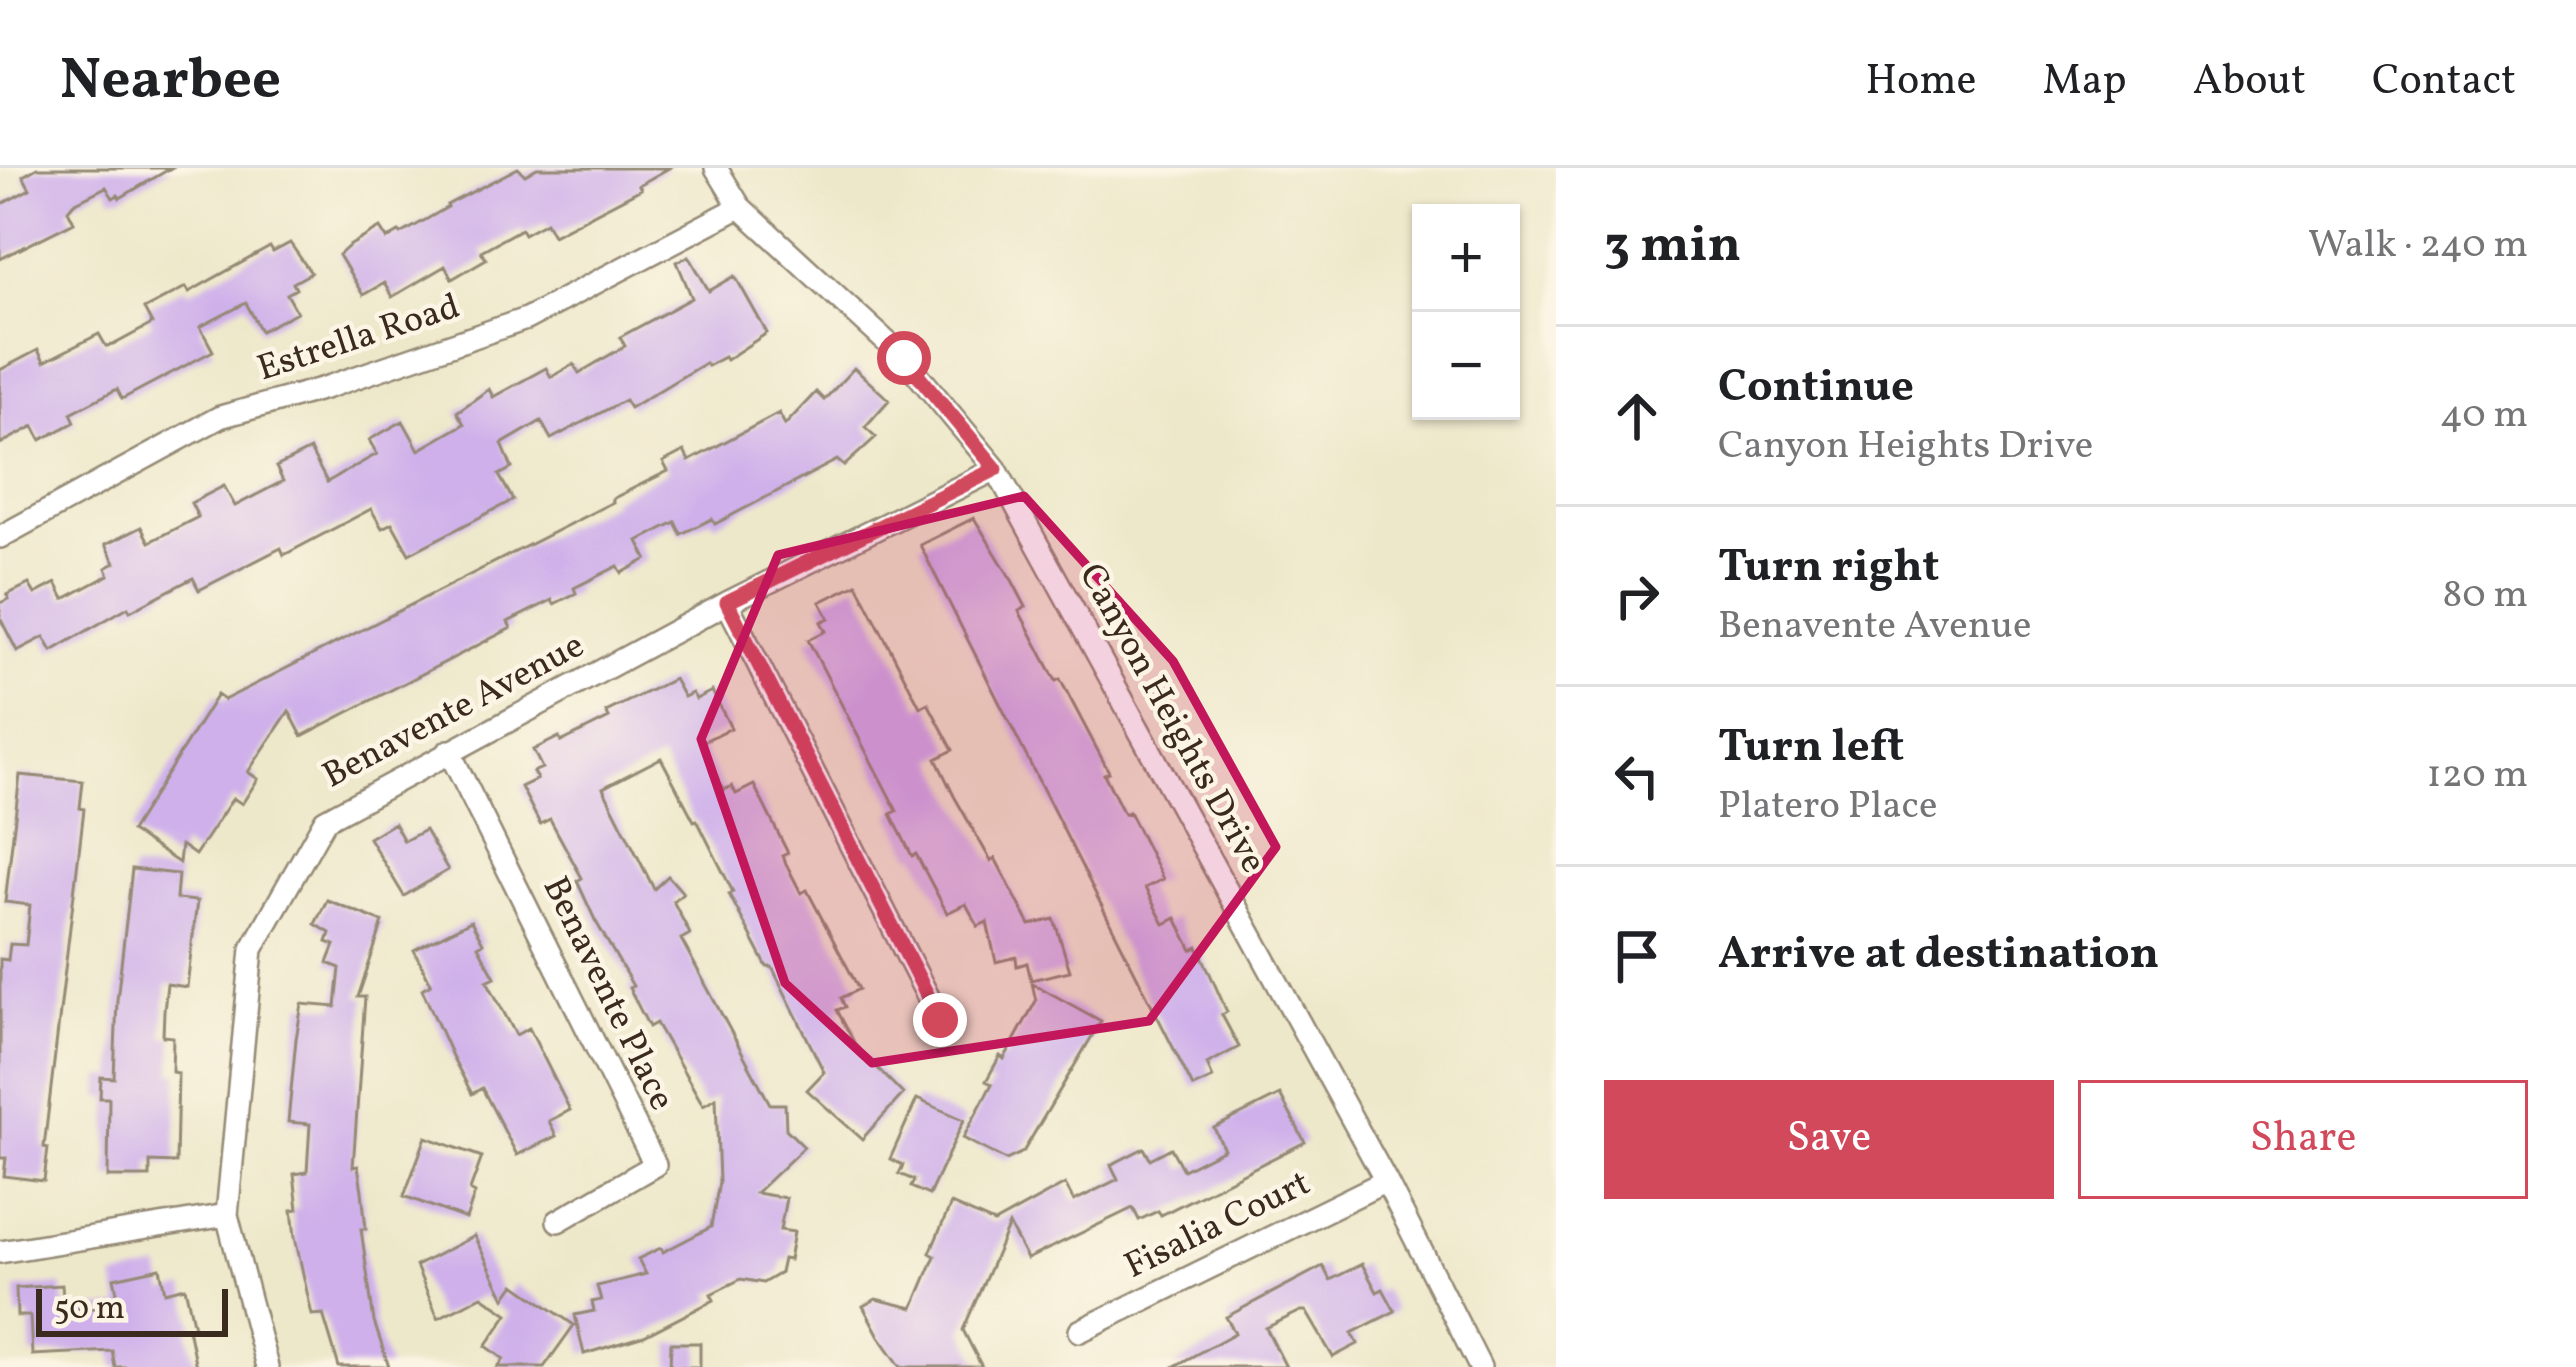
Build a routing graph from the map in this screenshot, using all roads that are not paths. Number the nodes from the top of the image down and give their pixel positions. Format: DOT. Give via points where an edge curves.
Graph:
graph roads {
  1 [pos="716,168"];
  2 [pos="740,207"];
  3 [pos="996,469"];
  4 [pos="0,537"];
  5 [pos="727,602"];
  6 [pos="449,752"];
  7 [pos="940,1020"];
  8 [pos="1385,1181"];
  9 [pos="227,1215"];
  10 [pos="558,1221"];
  11 [pos="0,1252"];
  12 [pos="1080,1331"];
  13 [pos="266,1367"];
  14 [pos="1480,1367"];
  1 -- 2 [label="street, Canyon Heights Drive"];
  2 -- 3 [label="street, Canyon Heights Drive" via="904,358"];
  2 -- 4 [label="street, Estrella Road" via="526,319 220,417"];
  3 -- 5 [label="street, Benavente Avenue"];
  3 -- 8 [label="street, Canyon Heights Drive"];
  5 -- 6 [label="street, Benavente Avenue"];
  5 -- 7 [label="street"];
  6 -- 9 [label="street, Benavente Avenue" via="325,820 252,949"];
  6 -- 10 [label="street, Benavente Place" via="655,1165"];
  8 -- 12 [label="street, Fisalia Court"];
  8 -- 14 [label="street, Canyon Heights Drive"];
  9 -- 11 [label="street"];
  9 -- 13 [label="street, Benavente Avenue"];
}
